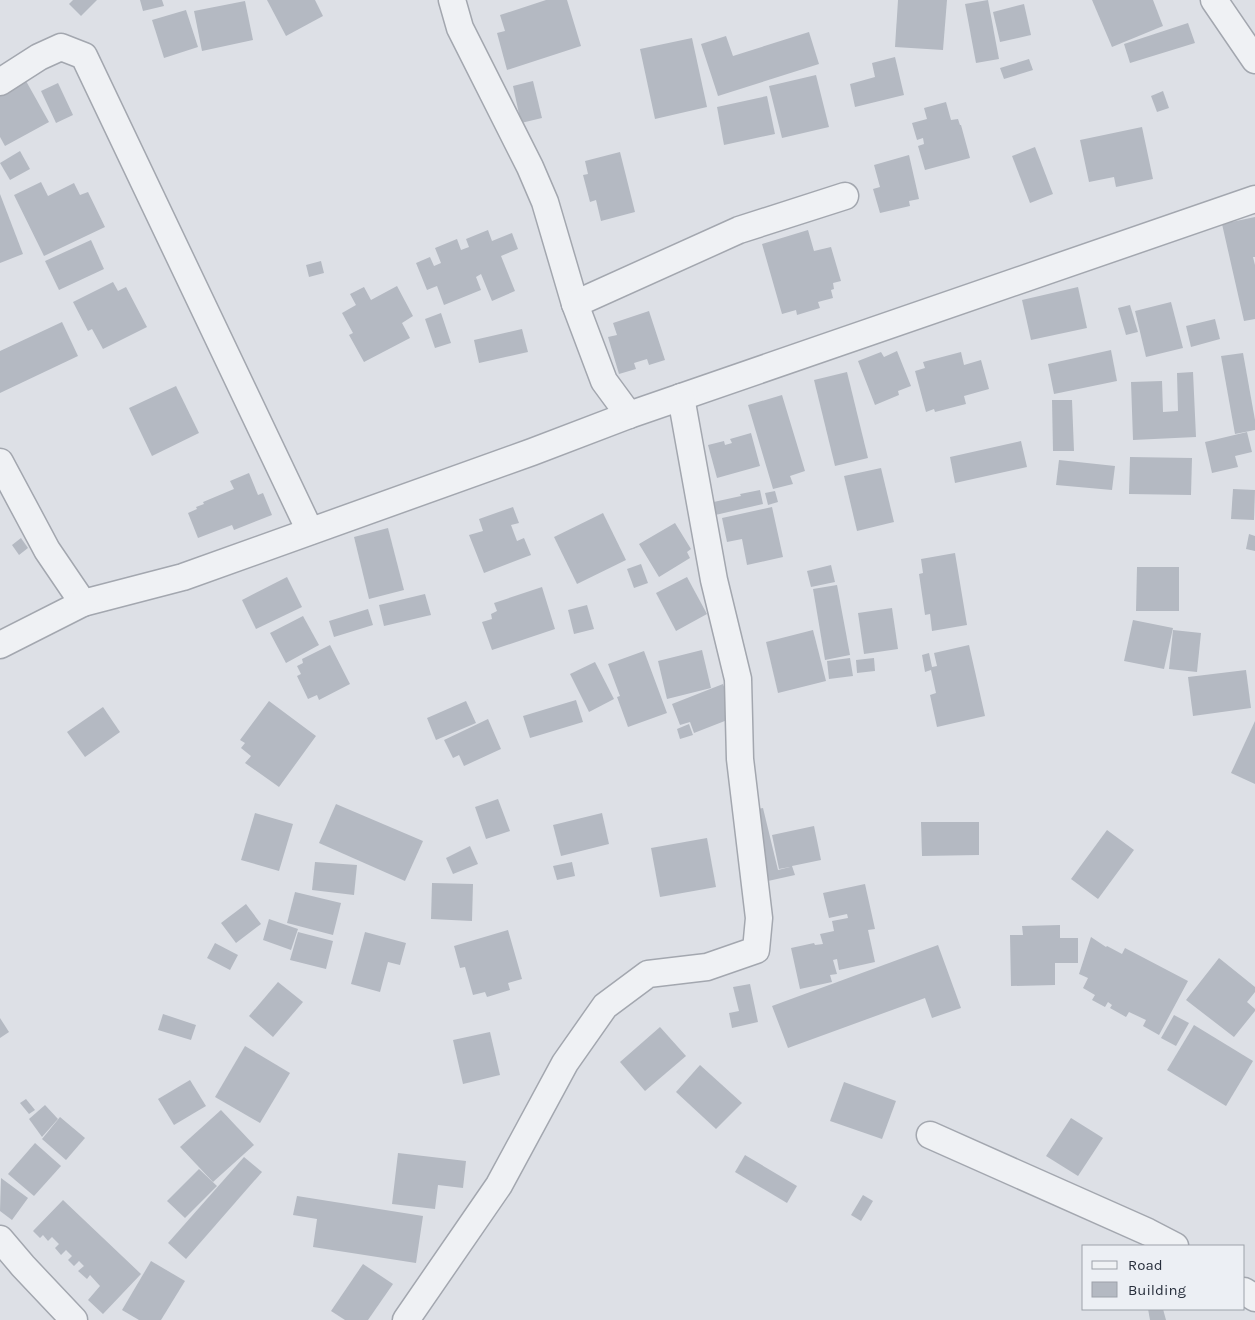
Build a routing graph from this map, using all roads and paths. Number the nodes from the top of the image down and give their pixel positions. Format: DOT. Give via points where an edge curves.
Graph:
graph roads {
  1 [pos="452,0"];
  2 [pos="1214,0"];
  3 [pos="1255,60"];
  4 [pos="0,82"];
  5 [pos="845,196"];
  6 [pos="1255,199"];
  7 [pos="575,304"];
  8 [pos="681,397"];
  9 [pos="629,415"];
  10 [pos="0,462"];
  11 [pos="310,531"];
  12 [pos="83,603"];
  13 [pos="0,645"];
  14 [pos="930,1135"];
  15 [pos="0,1239"];
  16 [pos="1173,1245"];
  17 [pos="74,1320"];
  18 [pos="406,1320"];
  1 -- 7 [label="street" via="460,28 545,202"];
  2 -- 3 [label="street"];
  4 -- 11 [label="street" via="61,48 84,56"];
  5 -- 7 [label="street" via="739,230"];
  6 -- 8 [label="street"];
  7 -- 9 [label="street" via="604,381"];
  8 -- 9 [label="street"];
  8 -- 18 [label="street" via="714,580 738,679 740,759 760,918 756,950 707,967 648,974 605,1006 565,1063 499,1185"];
  9 -- 11 [label="street"];
  10 -- 12 [label="street" via="47,550"];
  11 -- 12 [label="street" via="183,577"];
  12 -- 13 [label="street"];
  14 -- 16 [label="street"];
  15 -- 17 [label="street"];
}
